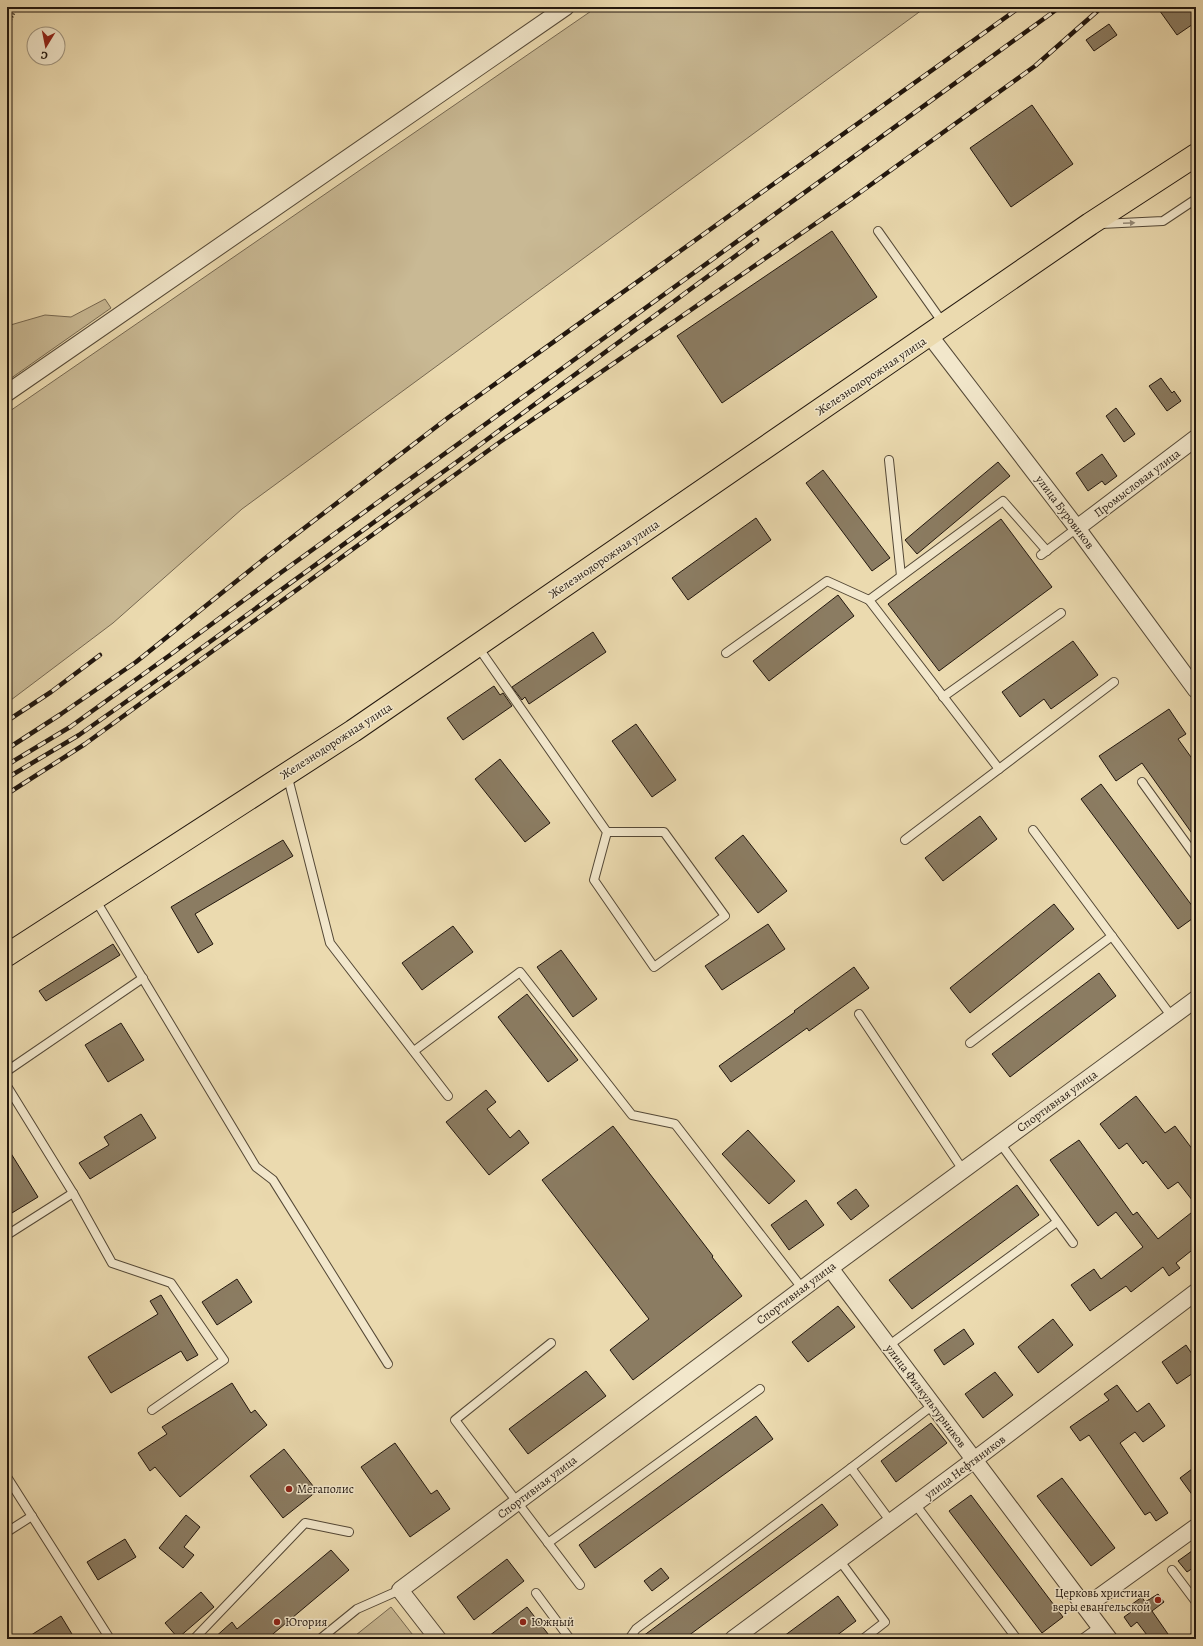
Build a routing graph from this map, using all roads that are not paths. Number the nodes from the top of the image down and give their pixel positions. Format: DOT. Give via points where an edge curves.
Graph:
graph roads {
  1 [pos="566,7"];
  2 [pos="1196,155"];
  3 [pos="1196,199"];
  4 [pos="1090,224"];
  5 [pos="878,231"];
  6 [pos="937,330"];
  7 [pos="7,393"];
  8 [pos="1196,438"];
  9 [pos="889,460"];
  10 [pos="1077,528"];
  11 [pos="901,576"];
  12 [pos="869,600"];
  13 [pos="1061,613"];
  14 [pos="477,646"];
  15 [pos="726,653"];
  16 [pos="1114,682"];
  17 [pos="1196,690"];
  18 [pos="943,697"];
  19 [pos="999,769"];
  20 [pos="287,774"];
  21 [pos="1142,782"];
  22 [pos="1033,830"];
  23 [pos="607,832"];
  24 [pos="904,840"];
  25 [pos="1196,857"];
  26 [pos="95,898"];
  27 [pos="1112,936"];
  28 [pos="7,955"];
  29 [pos="143,978"];
  30 [pos="1196,999"];
  31 [pos="859,1014"];
  32 [pos="1172,1017"];
  33 [pos="970,1043"];
  34 [pos="414,1051"];
  35 [pos="7,1071"];
  36 [pos="7,1086"];
  37 [pos="448,1096"];
  38 [pos="1000,1143"];
  39 [pos="963,1170"];
  40 [pos="72,1193"];
  41 [pos="1057,1222"];
  42 [pos="7,1235"];
  43 [pos="1073,1244"];
  44 [pos="830,1268"];
  45 [pos="802,1288"];
  46 [pos="1196,1292"];
  47 [pos="551,1343"];
  48 [pos="888,1346"];
  49 [pos="388,1364"];
  50 [pos="760,1389"];
  51 [pos="933,1405"];
  52 [pos="152,1410"];
  53 [pos="974,1460"];
  54 [pos="851,1468"];
  55 [pos="7,1477"];
  56 [pos="516,1502"];
  57 [pos="915,1504"];
  58 [pos="32,1516"];
  59 [pos="891,1522"];
  60 [pos="1196,1527"];
  61 [pos="7,1532"];
  62 [pos="349,1532"];
  63 [pos="548,1543"];
  64 [pos="840,1561"];
  65 [pos="1172,1570"];
  66 [pos="580,1585"];
  67 [pos="400,1590"];
  68 [pos="536,1593"];
  69 [pos="1196,1602"];
  70 [pos="1085,1607"];
  71 [pos="1104,1633"];
  72 [pos="1196,1636"];
  73 [pos="110,1639"];
  74 [pos="194,1639"];
  75 [pos="320,1639"];
  76 [pos="438,1639"];
  77 [pos="570,1639"];
  78 [pos="629,1639"];
  79 [pos="733,1639"];
  80 [pos="863,1639"];
  81 [pos="1017,1639"];
  82 [pos="1082,1639"];
  83 [pos="1191,1639"];
  1 -- 7 [label="street"];
  2 -- 4 [label="main road, Железнодорожная улица"];
  4 -- 3 [label="lane, one-way" via="1163,221"];
  4 -- 6 [label="main road, Железнодорожная улица"];
  5 -- 6 [label="lane"];
  6 -- 10 [label="street, улица Буровиков"];
  6 -- 14 [label="main road, Железнодорожная улица"];
  8 -- 10 [label="street, Промысловая улица"];
  9 -- 11 [label="lane"];
  10 -- 11 [label="lane" via="1044,553 1003,501"];
  10 -- 17 [label="street, улица Буровиков"];
  11 -- 12 [label="lane"];
  12 -- 15 [label="lane" via="827,581"];
  12 -- 18 [label="lane"];
  13 -- 18 [label="lane"];
  14 -- 20 [label="main road, Железнодорожная улица"];
  14 -- 23 [label="lane"];
  16 -- 19 [label="lane"];
  18 -- 19 [label="lane"];
  19 -- 24 [label="lane"];
  20 -- 26 [label="main road, Железнодорожная улица"];
  20 -- 34 [label="lane" via="330,943"];
  21 -- 25 [label="lane"];
  22 -- 27 [label="lane"];
  23 -- 23 [label="lane" via="664,832 725,916 654,967 594,880"];
  26 -- 28 [label="main road, Железнодорожная улица"];
  26 -- 29 [label="lane"];
  27 -- 32 [label="lane"];
  27 -- 33 [label="lane"];
  29 -- 35 [label="lane"];
  29 -- 49 [label="lane" via="256,1167 273,1180"];
  30 -- 32 [label="street, Спортивная улица"];
  31 -- 39 [label="lane"];
  32 -- 38 [label="street, Спортивная улица"];
  34 -- 37 [label="lane"];
  34 -- 45 [label="lane" via="520,972 632,1115 675,1124"];
  36 -- 40 [label="lane"];
  38 -- 39 [label="street, Спортивная улица"];
  38 -- 41 [label="lane"];
  39 -- 44 [label="street, Спортивная улица"];
  40 -- 42 [label="lane"];
  40 -- 52 [label="lane" via="112,1263 171,1283 224,1360"];
  41 -- 43 [label="lane"];
  41 -- 48 [label="lane"];
  44 -- 45 [label="street, Спортивная улица"];
  44 -- 48 [label="street, улица Физкультурников"];
  45 -- 56 [label="street, Спортивная улица"];
  46 -- 53 [label="street, улица Нефтяников"];
  47 -- 56 [label="lane" via="455,1420"];
  48 -- 51 [label="street, улица Физкультурников"];
  50 -- 63 [label="lane"];
  51 -- 53 [label="street, улица Физкультурников"];
  51 -- 54 [label="lane"];
  53 -- 57 [label="street, улица Нефтяников"];
  53 -- 70 [label="street, улица Физкультурников"];
  54 -- 59 [label="lane"];
  54 -- 78 [label="lane" via="636,1629"];
  55 -- 58 [label="lane"];
  56 -- 63 [label="lane"];
  56 -- 67 [label="street, Спортивная улица"];
  57 -- 59 [label="street, улица Нефтяников"];
  57 -- 81 [label="lane"];
  58 -- 61 [label="lane"];
  58 -- 73 [label="lane"];
  59 -- 64 [label="street, улица Нефтяников"];
  60 -- 70 [label="street"];
  62 -- 74 [label="lane" via="305,1523"];
  63 -- 66 [label="lane"];
  64 -- 79 [label="street, улица Нефтяников"];
  64 -- 80 [label="lane" via="885,1622"];
  65 -- 69 [label="lane"];
  67 -- 75 [label="lane" via="357,1609"];
  67 -- 76 [label="street"];
  68 -- 77 [label="lane"];
  70 -- 71 [label="street, улица Физкультурников"];
  71 -- 82 [label="lane"];
  72 -- 83 [label="lane"];
}
